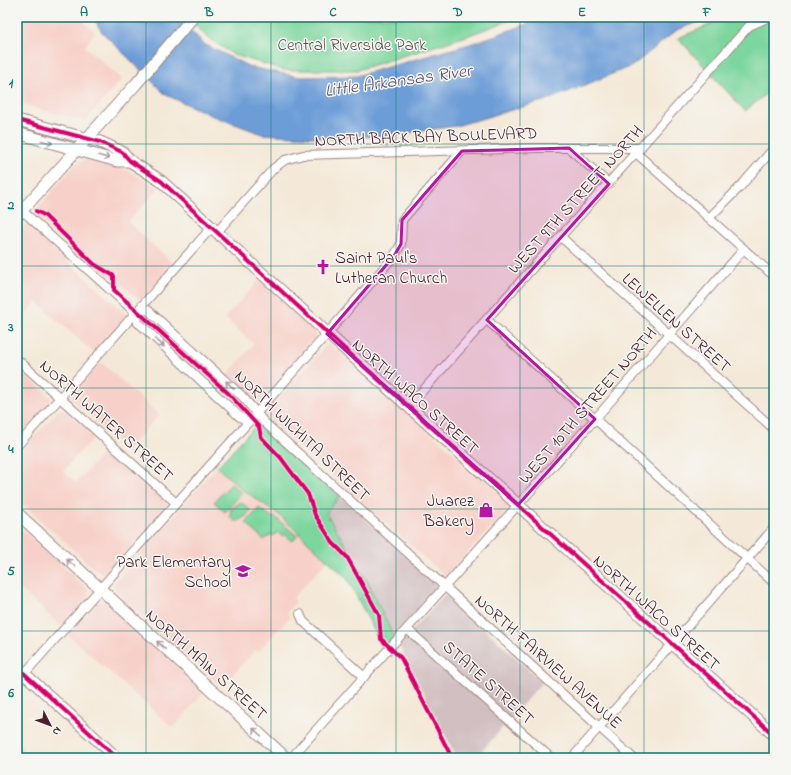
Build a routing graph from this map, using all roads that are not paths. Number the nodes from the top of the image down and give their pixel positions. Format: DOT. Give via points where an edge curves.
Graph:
graph roads {
  1 [pos="193,17"];
  2 [pos="769,17"];
  3 [pos="17,120"];
  4 [pos="17,133"];
  5 [pos="88,138"];
  6 [pos="569,148"];
  7 [pos="774,148"];
  8 [pos="78,150"];
  9 [pos="462,151"];
  10 [pos="639,151"];
  11 [pos="130,161"];
  12 [pos="609,184"];
  13 [pos="19,211"];
  14 [pos="709,218"];
  15 [pos="215,230"];
  16 [pos="561,237"];
  17 [pos="744,249"];
  18 [pos="774,276"];
  19 [pos="138,312"];
  20 [pos="487,320"];
  21 [pos="327,334"];
  22 [pos="669,335"];
  23 [pos="17,359"];
  24 [pos="60,398"];
  25 [pos="408,406"];
  26 [pos="256,414"];
  27 [pos="595,419"];
  28 [pos="249,422"];
  29 [pos="774,429"];
  30 [pos="17,446"];
  31 [pos="176,503"];
  32 [pos="518,505"];
  33 [pos="17,513"];
  34 [pos="774,528"];
  35 [pos="747,558"];
  36 [pos="774,582"];
  37 [pos="445,587"];
  38 [pos="100,589"];
  39 [pos="300,614"];
  40 [pos="408,629"];
  41 [pos="672,643"];
  42 [pos="20,675"];
  43 [pos="364,677"];
  44 [pos="599,727"];
  45 [pos="774,735"];
  46 [pos="117,758"];
  47 [pos="286,758"];
  48 [pos="291,758"];
  49 [pos="551,758"];
  50 [pos="572,758"];
  51 [pos="633,758"];
  1 -- 5 [label="street"];
  2 -- 10 [label="street, WEST 9TH STREET NORTH" via="749,26"];
  3 -- 5 [label="street, NORTH WACO STREET"];
  4 -- 8 [label="street, NORTH WACO STREET, one-way"];
  5 -- 8 [label="street"];
  5 -- 11 [label="street, NORTH WACO STREET" via="122,152"];
  6 -- 9 [label="street, NORTH BACK BAY BOULEVARD"];
  6 -- 10 [label="street, NORTH BACK BAY BOULEVARD"];
  6 -- 12 [label="street"];
  7 -- 14 [label="street"];
  8 -- 11 [label="street, NORTH WACO STREET, one-way" via="117,161"];
  8 -- 13 [label="street"];
  9 -- 15 [label="street, NORTH BACK BAY BOULEVARD" via="303,155 283,161"];
  9 -- 21 [label="street" via="402,220 401,244 394,256"];
  10 -- 12 [label="street, WEST 9TH STREET NORTH"];
  10 -- 14 [label="street"];
  11 -- 15 [label="street, NORTH WACO STREET" via="161,181"];
  12 -- 16 [label="street, WEST 9TH STREET NORTH"];
  13 -- 19 [label="street, NORTH WICHITA STREET"];
  14 -- 17 [label="street"];
  15 -- 19 [label="street"];
  15 -- 21 [label="street, NORTH WACO STREET"];
  16 -- 20 [label="street, WEST 9TH STREET NORTH"];
  16 -- 22 [label="street, LEWELLEN STREET"];
  17 -- 18 [label="street"];
  17 -- 22 [label="street, WEST 10TH STREET NORTH"];
  19 -- 24 [label="street"];
  26 -- 19 [label="street, NORTH WICHITA STREET, one-way" via="239,394 148,310"];
  19 -- 28 [label="street, NORTH WICHITA STREET, one-way" via="138,322 240,417"];
  20 -- 25 [label="street, WEST 9TH STREET NORTH"];
  20 -- 27 [label="street"];
  21 -- 25 [label="street, NORTH WACO STREET"];
  21 -- 26 [label="street"];
  22 -- 27 [label="street, WEST 10TH STREET NORTH"];
  22 -- 29 [label="street, LEWELLEN STREET"];
  23 -- 24 [label="street, NORTH WATER STREET"];
  24 -- 30 [label="street"];
  24 -- 31 [label="street, NORTH WATER STREET"];
  25 -- 32 [label="street, NORTH WACO STREET"];
  26 -- 28 [label="street"];
  26 -- 37 [label="street, NORTH WICHITA STREET"];
  27 -- 32 [label="street, WEST 10TH STREET NORTH"];
  27 -- 35 [label="street"];
  28 -- 31 [label="street"];
  31 -- 38 [label="street"];
  32 -- 37 [label="street, WEST 10TH STREET NORTH"];
  32 -- 41 [label="street, NORTH WACO STREET"];
  38 -- 33 [label="street, NORTH MAIN STREET, one-way"];
  34 -- 35 [label="street"];
  35 -- 36 [label="street"];
  35 -- 41 [label="street"];
  37 -- 40 [label="street, WEST 10TH STREET NORTH"];
  37 -- 44 [label="street, NORTH FAIRVIEW AVENUE"];
  38 -- 42 [label="street"];
  47 -- 38 [label="street, NORTH MAIN STREET, one-way"];
  39 -- 43 [label="street" via="303,621"];
  40 -- 43 [label="street, WEST 10TH STREET NORTH"];
  40 -- 49 [label="street, STATE STREET"];
  41 -- 44 [label="street"];
  41 -- 45 [label="street, NORTH WACO STREET"];
  42 -- 46 [label="street"];
  43 -- 48 [label="street, WEST 10TH STREET NORTH"];
  44 -- 50 [label="street"];
  44 -- 51 [label="street, NORTH FAIRVIEW AVENUE"];
}
